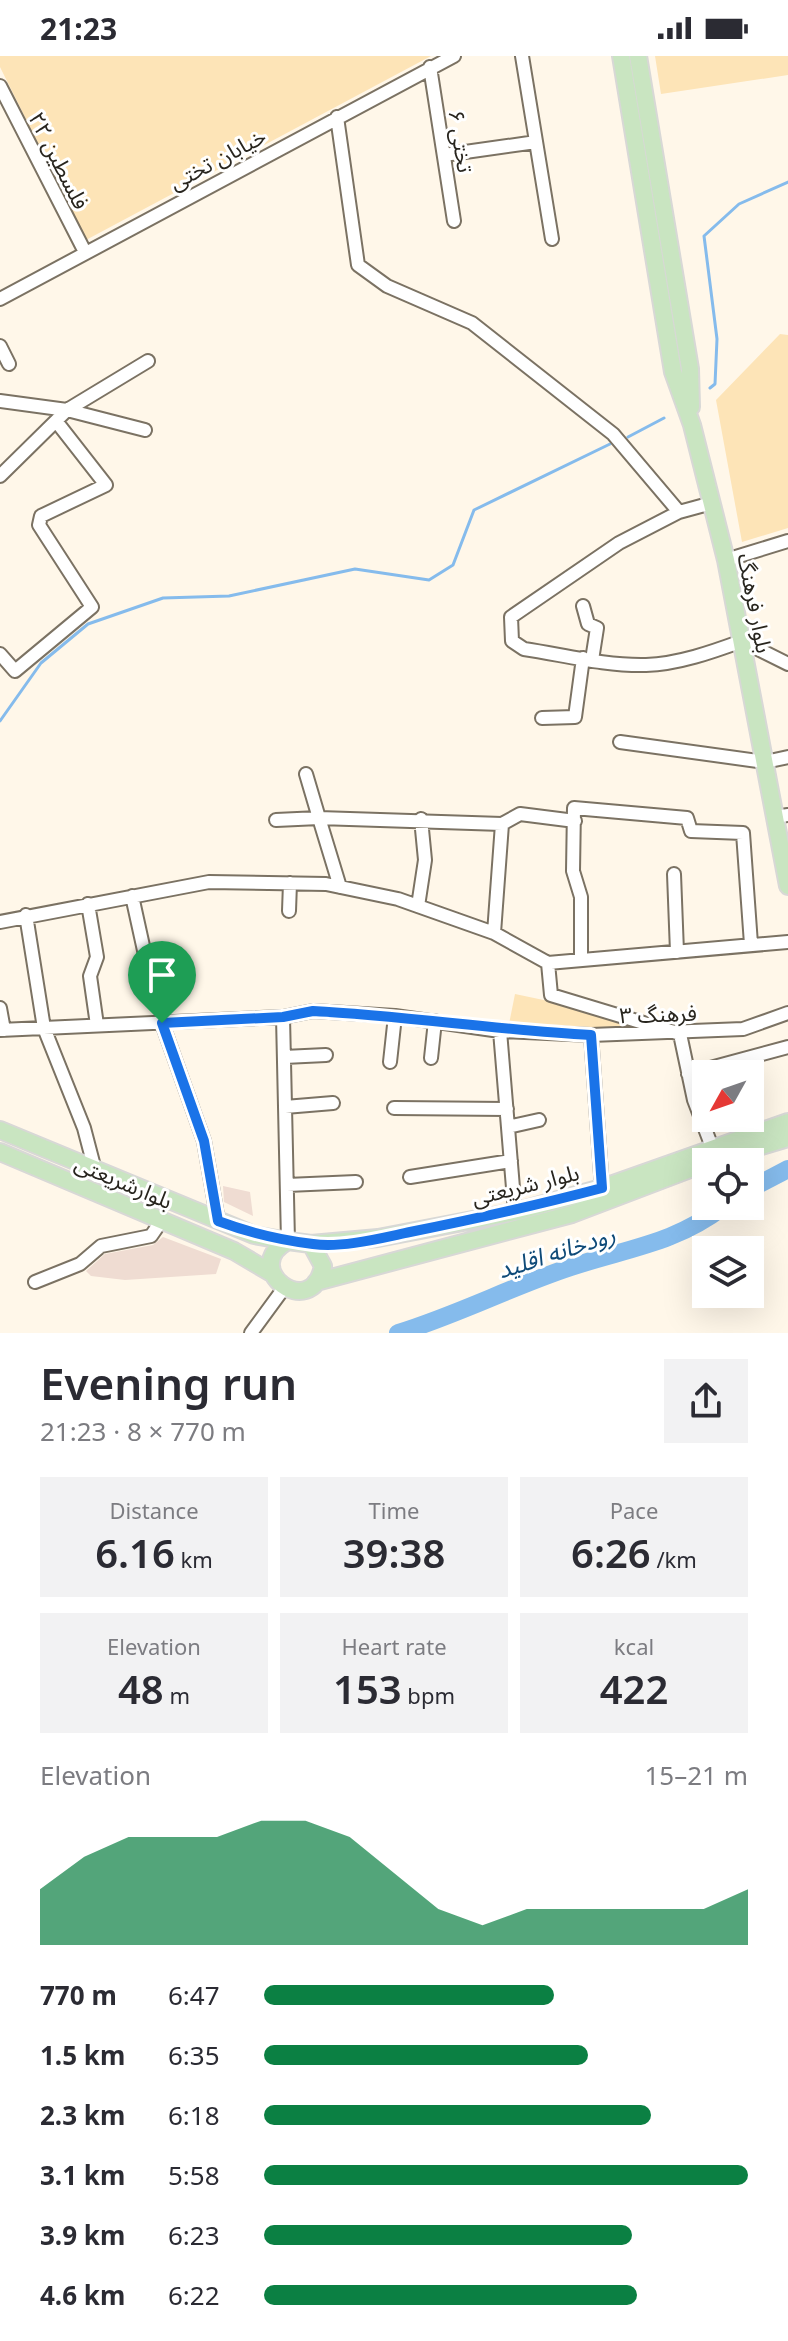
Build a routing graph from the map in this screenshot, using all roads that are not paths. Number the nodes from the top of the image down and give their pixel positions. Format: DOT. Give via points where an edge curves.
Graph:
graph roads {
  1 [pos="450,56"];
  2 [pos="522,56"];
  3 [pos="621,56"];
  4 [pos="638,56"];
  5 [pos="430,67"];
  6 [pos="0,86"];
  7 [pos="337,117"];
  8 [pos="536,142"];
  9 [pos="444,155"];
  10 [pos="454,221"];
  11 [pos="552,239"];
  12 [pos="85,252"];
  13 [pos="0,281"];
  14 [pos="4,297"];
  15 [pos="0,346"];
  16 [pos="148,361"];
  17 [pos="9,364"];
  18 [pos="0,401"];
  19 [pos="67,410"];
  20 [pos="56,421"];
  21 [pos="692,425"];
  22 [pos="145,430"];
  23 [pos="0,476"];
  24 [pos="712,503"];
  25 [pos="679,512"];
  26 [pos="788,541"];
  27 [pos="726,560"];
  28 [pos="583,606"];
  29 [pos="742,641"];
  30 [pos="0,654"];
  31 [pos="588,659"];
  32 [pos="788,664"];
  33 [pos="542,718"];
  34 [pos="620,742"];
  35 [pos="788,757"];
  36 [pos="765,762"];
  37 [pos="306,774"];
  38 [pos="782,816"];
  39 [pos="319,818"];
  40 [pos="421,819"];
  41 [pos="276,820"];
  42 [pos="575,821"];
  43 [pos="502,824"];
  44 [pos="674,874"];
  45 [pos="290,883"];
  46 [pos="788,886"];
  47 [pos="340,887"];
  48 [pos="132,896"];
  49 [pos="88,904"];
  50 [pos="418,906"];
  51 [pos="289,911"];
  52 [pos="26,915"];
  53 [pos="0,922"];
  54 [pos="494,933"];
  55 [pos="788,942"];
  56 [pos="751,944"];
  57 [pos="677,952"];
  58 [pos="145,955"];
  59 [pos="581,959"];
  60 [pos="548,963"];
  61 [pos="0,1008"];
  62 [pos="788,1013"];
  63 [pos="395,1016"];
  64 [pos="283,1017"];
  65 [pos="435,1021"];
  66 [pos="162,1023"];
  67 [pos="97,1025"];
  68 [pos="44,1028"];
  69 [pos="2,1030"];
  70 [pos="500,1031"];
  71 [pos="680,1034"];
  72 [pos="591,1035"];
  73 [pos="788,1047"];
  74 [pos="326,1055"];
  75 [pos="284,1057"];
  76 [pos="431,1058"];
  77 [pos="390,1062"];
  78 [pos="688,1074"];
  79 [pos="333,1103"];
  80 [pos="285,1107"];
  81 [pos="394,1108"];
  82 [pos="507,1109"];
  83 [pos="539,1120"];
  84 [pos="788,1122"];
  85 [pos="764,1124"];
  86 [pos="508,1127"];
  87 [pos="0,1130"];
  88 [pos="742,1132"];
  89 [pos="788,1138"];
  90 [pos="707,1148"];
  91 [pos="721,1148"];
  92 [pos="746,1148"];
  93 [pos="0,1152"];
  94 [pos="511,1161"];
  95 [pos="692,1162"];
  96 [pos="692,1164"];
  97 [pos="95,1170"];
  98 [pos="410,1177"];
  99 [pos="356,1182"];
  100 [pos="287,1185"];
  101 [pos="602,1188"];
  102 [pos="515,1212"];
  103 [pos="162,1220"];
  104 [pos="218,1221"];
  105 [pos="378,1238"];
  106 [pos="288,1241"];
  107 [pos="311,1244"];
  108 [pos="381,1264"];
  109 [pos="273,1274"];
  110 [pos="35,1282"];
  111 [pos="316,1282"];
  112 [pos="284,1288"];
  113 [pos="251,1333"];
  1 -- 5 [label="street, خیابان تختی"];
  2 -- 8 [label="street"];
  3 -- 21 [label="main road, بلوار فرهنگ" via="673,372"];
  4 -- 21 [label="main road, بلوار فرهنگ" via="690,369"];
  5 -- 7 [label="street, خیابان تختی"];
  5 -- 9 [label="street, تختی ۶"];
  6 -- 12 [label="street, فلسطین ۲۲"];
  7 -- 12 [label="street, خیابان تختی"];
  7 -- 25 [label="street" via="358,265 387,286 472,323 613,434"];
  8 -- 9 [label="street"];
  8 -- 11 [label="street"];
  9 -- 10 [label="street, تختی ۶"];
  12 -- 14 [label="street, خیابان تختی"];
  13 -- 14 [label="street"];
  15 -- 17 [label="street"];
  16 -- 19 [label="street"];
  18 -- 19 [label="street"];
  19 -- 20 [label="street"];
  19 -- 22 [label="street"];
  20 -- 23 [label="street"];
  20 -- 30 [label="street" via="106,485 41,516 39,525 92,607 15,671"];
  21 -- 24 [label="main road, بلوار فرهنگ"];
  24 -- 25 [label="street"];
  24 -- 27 [label="main road, بلوار فرهنگ"];
  25 -- 31 [label="street" via="619,543 511,617 512,641 524,649"];
  26 -- 27 [label="street"];
  27 -- 29 [label="main road, بلوار فرهنگ"];
  28 -- 31 [label="street" via="588,624 597,628"];
  29 -- 31 [label="street" via="648,665"];
  29 -- 32 [label="street"];
  29 -- 36 [label="main road, بلوار فرهنگ"];
  31 -- 33 [label="street" via="575,717"];
  34 -- 36 [label="street"];
  35 -- 36 [label="street"];
  36 -- 38 [label="main road, بلوار فرهنگ"];
  37 -- 39 [label="street"];
  38 -- 46 [label="main road, بلوار فرهنگ"];
  39 -- 40 [label="street"];
  39 -- 41 [label="street"];
  39 -- 47 [label="street"];
  40 -- 43 [label="street"];
  40 -- 50 [label="street" via="425,860"];
  42 -- 43 [label="street" via="520,814"];
  42 -- 56 [label="street" via="574,808 687,818 691,831 743,833"];
  42 -- 59 [label="street" via="573,871 581,897"];
  43 -- 54 [label="street"];
  44 -- 57 [label="street"];
  45 -- 47 [label="street"];
  45 -- 48 [label="street" via="209,882"];
  45 -- 51 [label="street"];
  47 -- 50 [label="street"];
  48 -- 49 [label="street"];
  48 -- 58 [label="street"];
  49 -- 52 [label="street"];
  49 -- 67 [label="street" via="97,957 90,976"];
  50 -- 54 [label="street"];
  52 -- 53 [label="street"];
  52 -- 68 [label="street"];
  54 -- 60 [label="street"];
  55 -- 56 [label="street"];
  56 -- 57 [label="street"];
  57 -- 59 [label="street"];
  59 -- 60 [label="street"];
  60 -- 71 [label="street" via="551,995"];
  61 -- 69 [label="street"];
  62 -- 71 [label="street, فرهنگ ۳" via="743,1029"];
  63 -- 64 [label="street, فرهنگ ۳" via="313,1011"];
  63 -- 65 [label="street, فرهنگ ۳"];
  63 -- 77 [label="street"];
  64 -- 66 [label="street, فرهنگ ۳"];
  64 -- 75 [label="street"];
  65 -- 70 [label="street, فرهنگ ۳"];
  65 -- 76 [label="street"];
  66 -- 67 [label="street, فرهنگ ۳"];
  66 -- 104 [label="street" via="204,1141"];
  67 -- 68 [label="street, فرهنگ ۳"];
  68 -- 69 [label="street, فرهنگ ۳"];
  68 -- 97 [label="street"];
  70 -- 72 [label="street, فرهنگ ۳"];
  70 -- 82 [label="street"];
  71 -- 72 [label="street, فرهنگ ۳"];
  71 -- 78 [label="street"];
  72 -- 101 [label="street"];
  73 -- 78 [label="street"];
  74 -- 75 [label="street"];
  75 -- 80 [label="street"];
  78 -- 90 [label="street"];
  79 -- 80 [label="street"];
  80 -- 100 [label="street"];
  81 -- 82 [label="street"];
  82 -- 86 [label="street"];
  83 -- 86 [label="street"];
  84 -- 85 [label="main road, بلوار شریعتی"];
  86 -- 94 [label="street"];
  87 -- 97 [label="main road"];
  88 -- 91 [label="main road, بلوار شریعتی"];
  89 -- 92 [label="main road"];
  93 -- 103 [label="main road, بلوارشریعتی"];
  94 -- 98 [label="street"];
  94 -- 102 [label="street"];
  95 -- 101 [label="main road, بلوار شریعتی"];
  96 -- 108 [label="main road" via="572,1214"];
  97 -- 104 [label="main road"];
  99 -- 100 [label="street"];
  100 -- 106 [label="street"];
  101 -- 102 [label="main road, بلوار شریعتی"];
  102 -- 105 [label="main road, بلوار شریعتی"];
  103 -- 109 [label="main road, بلوارشریعتی"];
  103 -- 110 [label="street" via="151,1236 101,1246 80,1264"];
  104 -- 106 [label="main road"];
  105 -- 107 [label="main road, بلوار شریعتی"];
  105 -- 108 [label="main road"];
  106 -- 107 [label="main road"];
  106 -- 109 [label="main road" via="275,1251"];
  107 -- 111 [label="main road" via="323,1266"];
  108 -- 111 [label="main road"];
  109 -- 112 [label="main road"];
  111 -- 112 [label="main road" via="301,1291"];
  112 -- 113 [label="street"];
}
